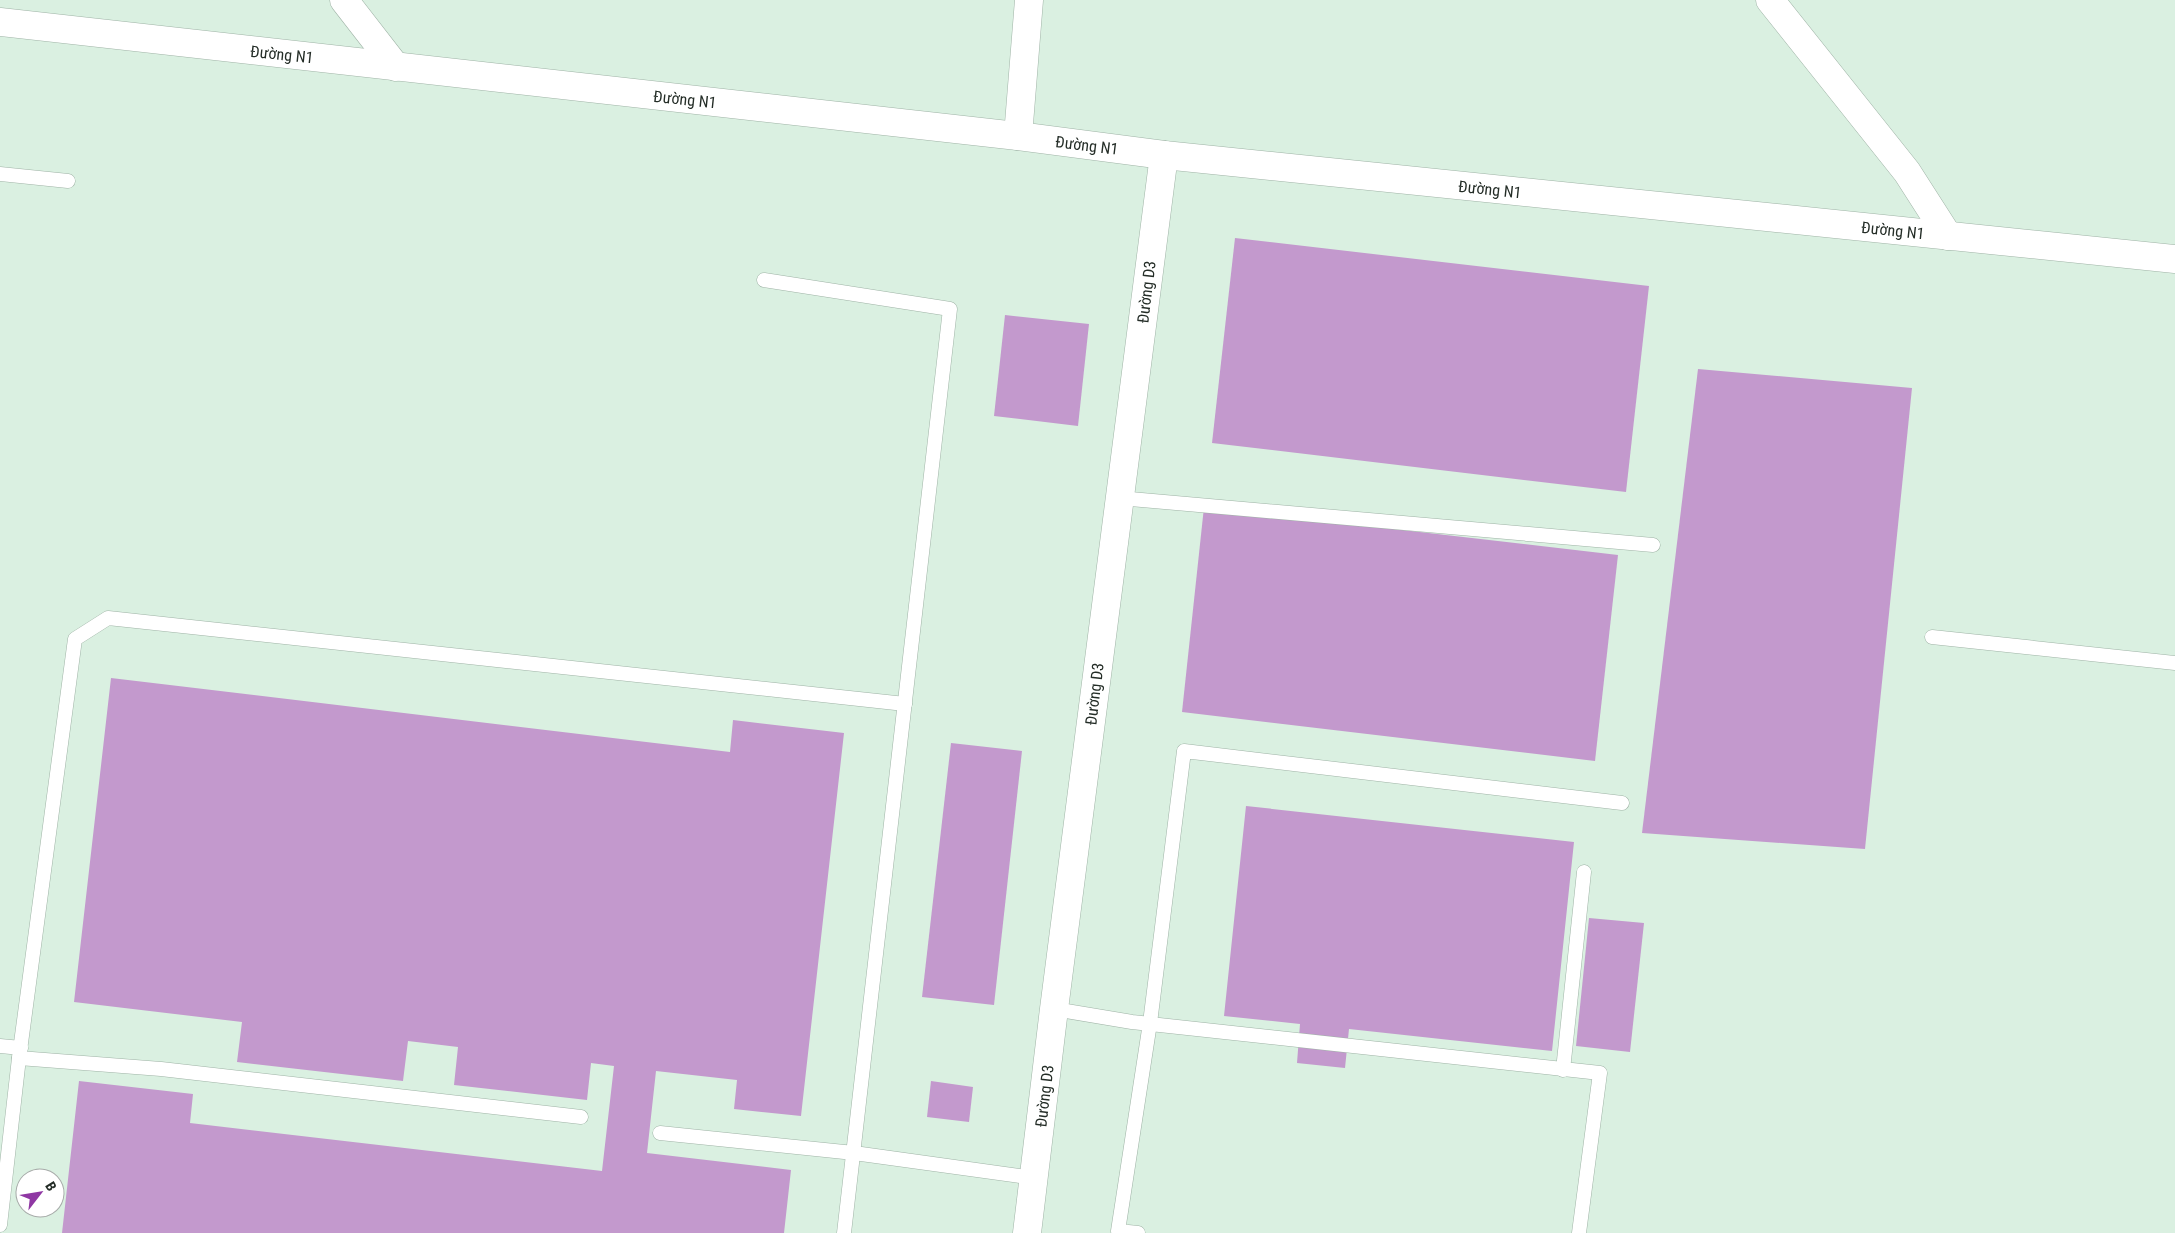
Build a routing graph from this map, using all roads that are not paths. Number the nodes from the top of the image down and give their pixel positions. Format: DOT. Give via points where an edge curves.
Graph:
graph roads {
  1 [pos="344,0"];
  2 [pos="1029,0"];
  3 [pos="1770,0"];
  4 [pos="0,22"];
  5 [pos="396,66"];
  6 [pos="1018,136"];
  7 [pos="1164,155"];
  8 [pos="0,174"];
  9 [pos="68,181"];
  10 [pos="1948,236"];
  11 [pos="2175,259"];
  12 [pos="764,280"];
  13 [pos="1119,498"];
  14 [pos="1653,545"];
  15 [pos="1932,638"];
  16 [pos="2175,663"];
  17 [pos="905,704"];
  18 [pos="1622,803"];
  19 [pos="1584,872"];
  20 [pos="1054,1009"];
  21 [pos="1150,1024"];
  22 [pos="0,1046"];
  23 [pos="20,1053"];
  24 [pos="1562,1070"];
  25 [pos="580,1117"];
  26 [pos="660,1132"];
  27 [pos="854,1153"];
  28 [pos="1034,1178"];
  29 [pos="0,1225"];
  30 [pos="844,1233"];
  31 [pos="1027,1233"];
  32 [pos="1138,1233"];
  33 [pos="1579,1233"];
  1 -- 5 [label="street"];
  2 -- 6 [label="street"];
  3 -- 10 [label="street" via="1907,172"];
  4 -- 5 [label="street, Đường N1"];
  5 -- 6 [label="street, Đường N1"];
  6 -- 7 [label="street, Đường N1"];
  7 -- 10 [label="street, Đường N1"];
  7 -- 13 [label="street, Đường D3"];
  8 -- 9 [label="lane"];
  10 -- 11 [label="street, Đường N1"];
  12 -- 17 [label="lane" via="950,310"];
  13 -- 14 [label="lane"];
  13 -- 20 [label="street, Đường D3"];
  15 -- 16 [label="lane"];
  17 -- 23 [label="lane" via="108,618 75,640"];
  17 -- 27 [label="lane"];
  18 -- 21 [label="lane" via="1184,751"];
  19 -- 24 [label="lane"];
  20 -- 21 [label="lane"];
  20 -- 28 [label="street, Đường D3"];
  21 -- 24 [label="lane"];
  21 -- 32 [label="lane" via="1118,1231"];
  22 -- 23 [label="lane"];
  23 -- 25 [label="lane"];
  23 -- 29 [label="lane"];
  24 -- 33 [label="lane" via="1600,1074"];
  26 -- 27 [label="lane"];
  27 -- 28 [label="lane"];
  27 -- 30 [label="lane"];
  28 -- 31 [label="street, Đường D3"];
}
